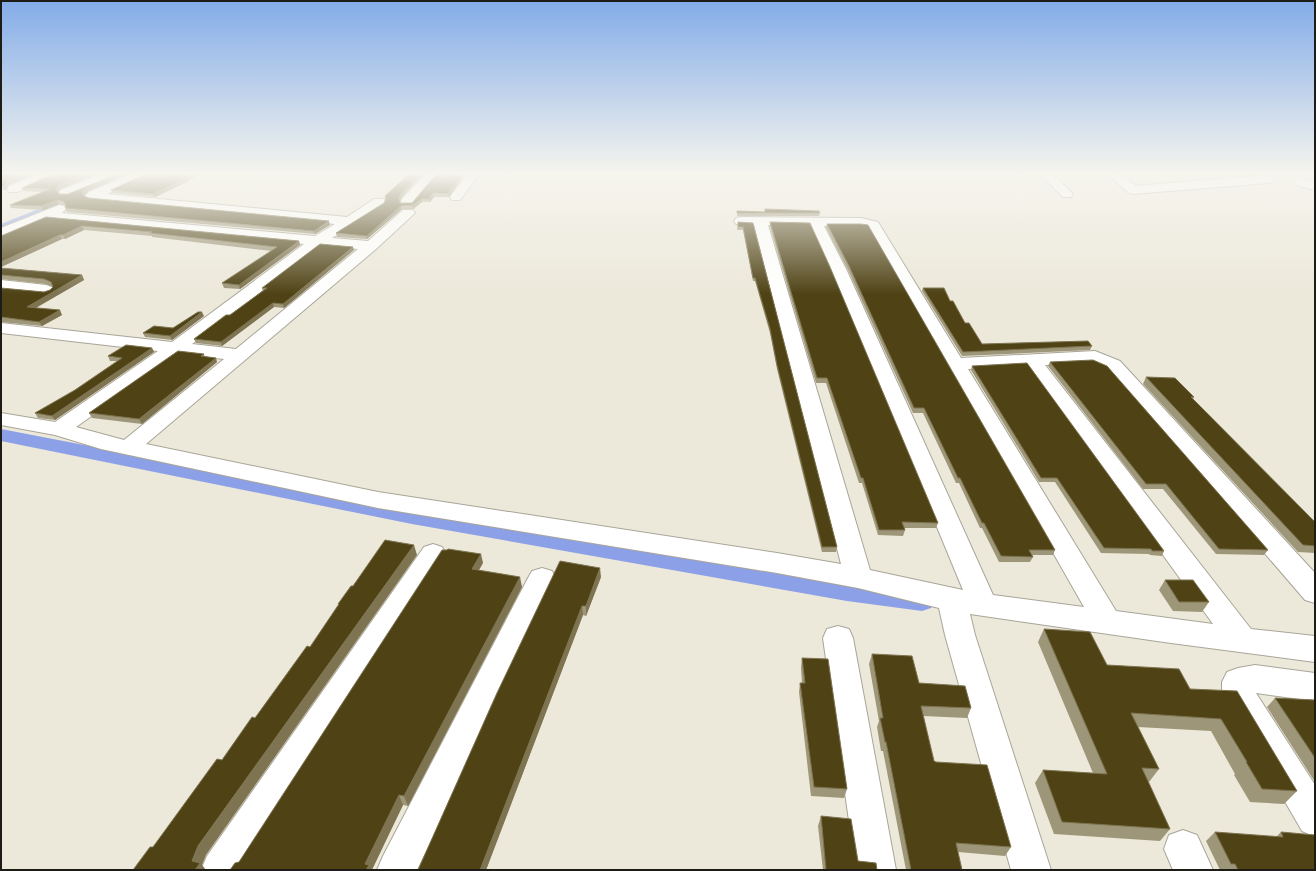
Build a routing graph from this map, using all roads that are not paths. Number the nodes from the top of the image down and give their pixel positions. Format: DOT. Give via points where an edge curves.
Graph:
graph roads {
  1 [pos="51,213"];
  2 [pos="263,213"];
  3 [pos="363,213"];
  4 [pos="402,213"];
  5 [pos="45,215"];
  6 [pos="350,221"];
  7 [pos="815,221"];
  8 [pos="1,233"];
  9 [pos="319,240"];
  10 [pos="371,246"];
  11 [pos="1,285"];
  12 [pos="46,290"];
  13 [pos="1,328"];
  14 [pos="175,348"];
  15 [pos="240,355"];
  16 [pos="1031,360"];
  17 [pos="955,364"];
  18 [pos="1,420"];
  19 [pos="59,430"];
  20 [pos="129,447"];
  21 [pos="433,554"];
  22 [pos="542,578"];
  23 [pos="858,578"];
  24 [pos="1315,592"];
  25 [pos="983,605"];
  26 [pos="955,615"];
  27 [pos="1107,621"];
  28 [pos="838,638"];
  29 [pos="1242,640"];
  30 [pos="1315,649"];
  31 [pos="1315,687"];
  32 [pos="1315,818"];
  33 [pos="221,870"];
  34 [pos="397,870"];
  35 [pos="876,870"];
  36 [pos="1031,870"];
  1 -- 5 [label="street"];
  2 -- 6 [label="street"];
  3 -- 6 [label="street"];
  4 -- 10 [label="street"];
  5 -- 8 [label="street"];
  5 -- 9 [label="street"];
  6 -- 9 [label="street"];
  7 -- 17 [label="street" via="861,222 874,226"];
  7 -- 23 [label="street" via="751,221"];
  7 -- 25 [label="street"];
  9 -- 10 [label="street"];
  9 -- 14 [label="street"];
  10 -- 15 [label="street"];
  11 -- 12 [label="street"];
  13 -- 14 [label="street"];
  14 -- 15 [label="street"];
  14 -- 19 [label="street"];
  15 -- 20 [label="street"];
  16 -- 17 [label="street"];
  16 -- 24 [label="street" via="1095,357 1113,365"];
  16 -- 29 [label="street"];
  17 -- 27 [label="street"];
  18 -- 19 [label="street"];
  19 -- 20 [label="street"];
  20 -- 23 [label="street" via="378,500"];
  21 -- 33 [label="street"];
  22 -- 34 [label="street"];
  23 -- 26 [label="street"];
  25 -- 26 [label="street"];
  25 -- 27 [label="street"];
  26 -- 36 [label="street"];
  27 -- 29 [label="street"];
  28 -- 35 [label="street"];
  29 -- 30 [label="street"];
  31 -- 32 [label="street" via="1255,679 1238,682 1238,694"];
}
